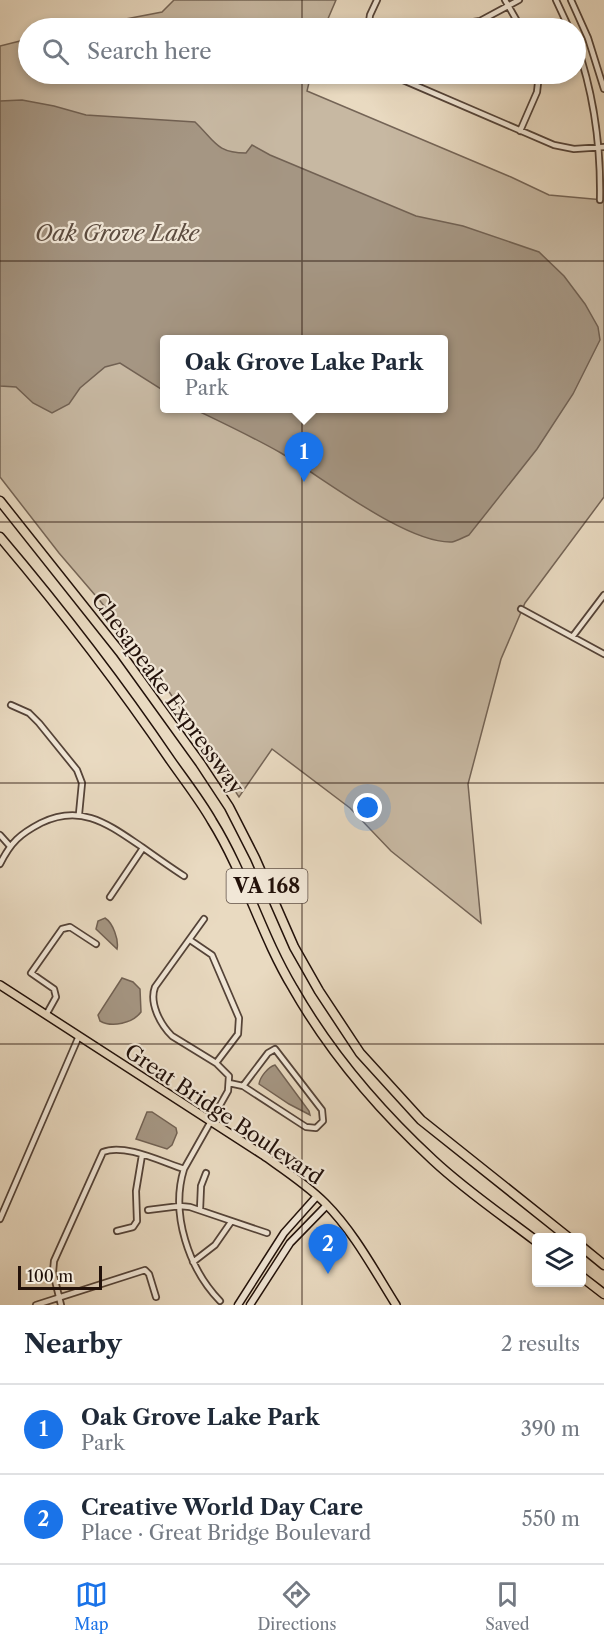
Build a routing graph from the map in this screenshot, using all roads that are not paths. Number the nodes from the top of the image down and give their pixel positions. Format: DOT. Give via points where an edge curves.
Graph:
graph roads {
  1 [pos="378,0"];
  2 [pos="505,0"];
  3 [pos="519,0"];
  4 [pos="556,0"];
  5 [pos="571,0"];
  6 [pos="508,6"];
  7 [pos="370,18"];
  8 [pos="486,18"];
  9 [pos="515,18"];
  10 [pos="564,18"];
  11 [pos="579,18"];
  12 [pos="586,34"];
  13 [pos="586,77"];
  14 [pos="412,84"];
  15 [pos="538,84"];
  16 [pos="604,89"];
  17 [pos="520,131"];
  18 [pos="602,147"];
  19 [pos="600,200"];
  20 [pos="0,501"];
  21 [pos="0,537"];
  22 [pos="604,595"];
  23 [pos="521,609"];
  24 [pos="573,636"];
  25 [pos="604,654"];
  26 [pos="11,705"];
  27 [pos="79,814"];
  28 [pos="0,835"];
  29 [pos="9,845"];
  30 [pos="143,848"];
  31 [pos="0,864"];
  32 [pos="184,876"];
  33 [pos="110,897"];
  34 [pos="204,919"];
  35 [pos="190,940"];
  36 [pos="96,944"];
  37 [pos="0,985"];
  38 [pos="46,1015"];
  39 [pos="79,1036"];
  40 [pos="216,1063"];
  41 [pos="229,1083"];
  42 [pos="243,1086"];
  43 [pos="210,1121"];
  44 [pos="142,1155"];
  45 [pos="184,1169"];
  46 [pos="206,1173"];
  47 [pos="317,1196"];
  48 [pos="327,1205"];
  49 [pos="180,1206"];
  50 [pos="148,1210"];
  51 [pos="200,1210"];
  52 [pos="0,1219"];
  53 [pos="231,1222"];
  54 [pos="117,1231"];
  55 [pos="267,1233"];
  56 [pos="563,1233"];
  57 [pos="532,1237"];
  58 [pos="586,1250"];
  59 [pos="193,1262"];
  60 [pos="604,1265"];
  61 [pos="586,1279"];
  62 [pos="604,1294"];
  63 [pos="59,1297"];
  64 [pos="156,1297"];
  65 [pos="220,1301"];
  66 [pos="36,1305"];
  67 [pos="61,1305"];
  68 [pos="238,1305"];
  69 [pos="250,1305"];
  70 [pos="396,1305"];
  1 -- 7 [label="street"];
  2 -- 6 [label="street"];
  3 -- 6 [label="street"];
  4 -- 10 [label="street"];
  5 -- 11 [label="street"];
  6 -- 8 [label="street"];
  6 -- 9 [label="street"];
  12 -- 16 [label="street"];
  13 -- 18 [label="street"];
  14 -- 17 [label="street"];
  15 -- 17 [label="street"];
  17 -- 18 [label="street" via="562,148"];
  18 -- 19 [label="street"];
  20 -- 56 [label="highway, Chesapeake Expressway / VA 168" via="120,652 229,807 294,946 360,1053 421,1120"];
  21 -- 57 [label="highway, Chesapeake Expressway / VA 168" via="107,671 212,821 243,880 273,952 301,1003 337,1055 375,1103 434,1162"];
  22 -- 24 [label="street"];
  23 -- 24 [label="street"];
  24 -- 25 [label="street"];
  26 -- 27 [label="street" via="29,713 77,770 82,783"];
  27 -- 29 [label="street" via="46,821"];
  27 -- 30 [label="street" via="105,823"];
  28 -- 29 [label="street"];
  29 -- 31 [label="street"];
  30 -- 32 [label="street"];
  30 -- 33 [label="street"];
  34 -- 35 [label="street"];
  35 -- 40 [label="street" via="212,955 239,1018 238,1034"];
  35 -- 40 [label="street" via="155,987 154,1008 172,1036"];
  36 -- 38 [label="street" via="70,927 62,929 31,973 54,989 56,997"];
  37 -- 38 [label="main road, Great Bridge Boulevard"];
  38 -- 39 [label="main road, Great Bridge Boulevard"];
  39 -- 43 [label="main road, Great Bridge Boulevard"];
  39 -- 52 [label="street"];
  40 -- 41 [label="street" via="229,1076"];
  41 -- 42 [label="street"];
  41 -- 43 [label="street"];
  42 -- 42 [label="street" via="306,1127 316,1128 323,1121 322,1110 275,1049"];
  43 -- 45 [label="street"];
  43 -- 47 [label="main road, Great Bridge Boulevard"];
  44 -- 45 [label="street"];
  44 -- 54 [label="street" via="136,1191 137,1221 133,1227"];
  44 -- 63 [label="street" via="111,1149 98,1160 54,1261"];
  45 -- 49 [label="street"];
  46 -- 51 [label="street"];
  47 -- 48 [label="main road, Great Bridge Boulevard"];
  47 -- 68 [label="street" via="284,1233"];
  48 -- 69 [label="street" via="290,1243"];
  48 -- 70 [label="main road, Great Bridge Boulevard"];
  49 -- 50 [label="street"];
  49 -- 51 [label="street"];
  49 -- 59 [label="street"];
  51 -- 53 [label="street"];
  53 -- 55 [label="street"];
  53 -- 59 [label="street" via="215,1245"];
  58 -- 60 [label="highway"];
  59 -- 65 [label="street"];
  61 -- 62 [label="highway"];
  63 -- 64 [label="street" via="145,1270"];
  63 -- 66 [label="street"];
  63 -- 67 [label="street"];
}
